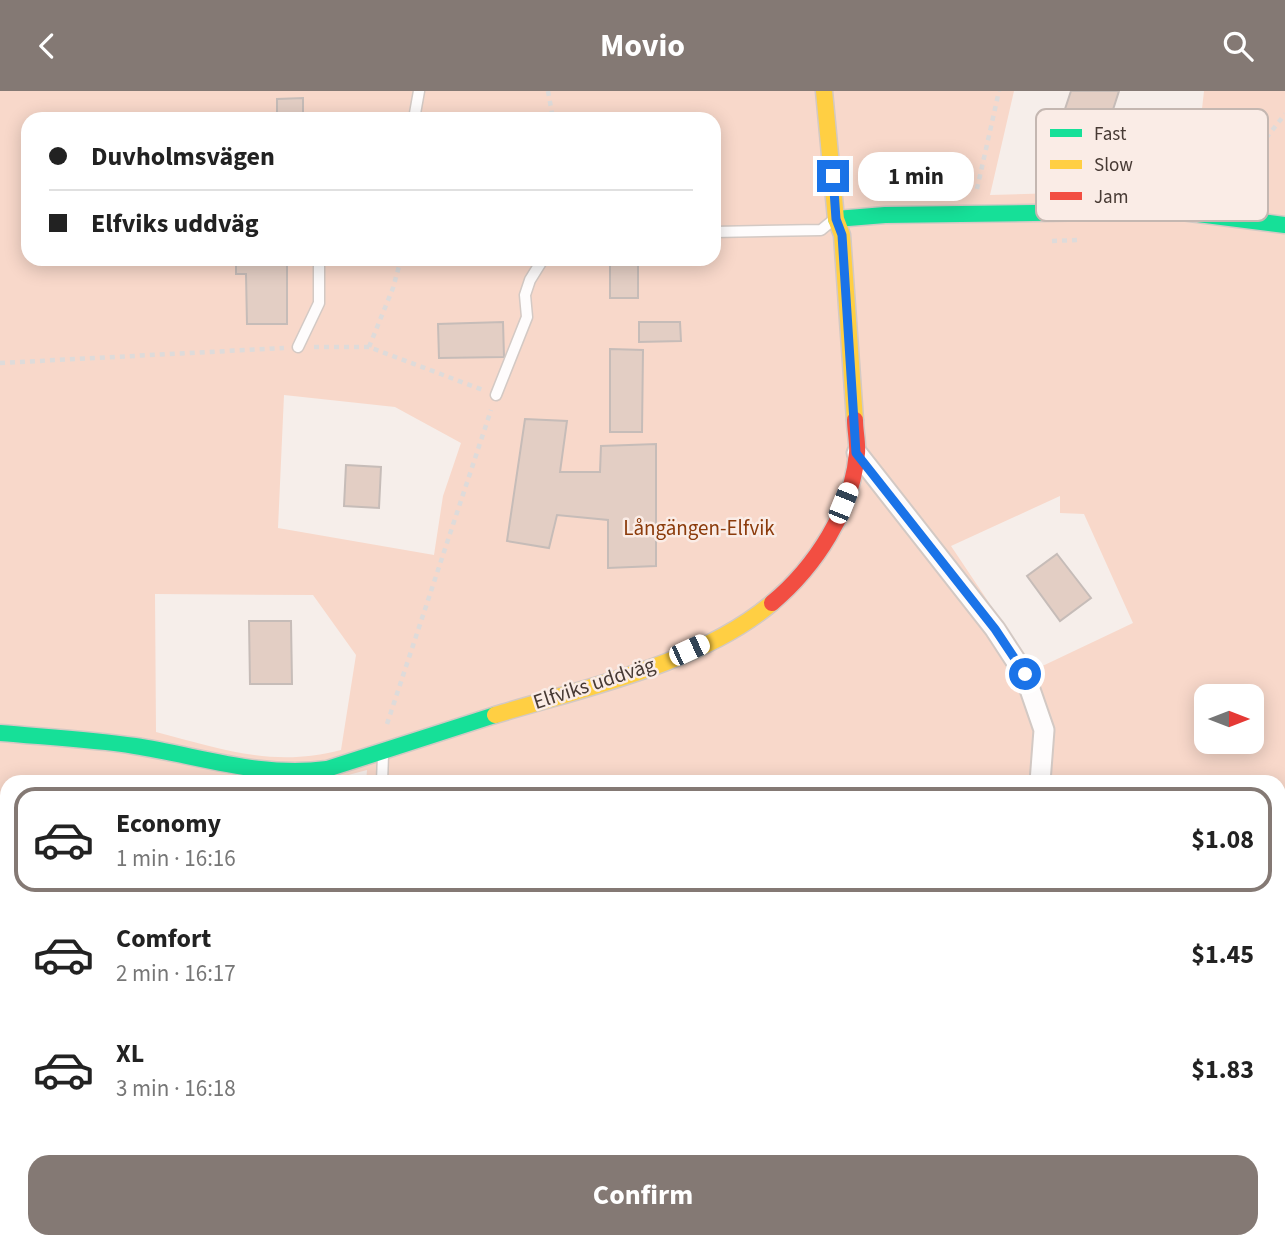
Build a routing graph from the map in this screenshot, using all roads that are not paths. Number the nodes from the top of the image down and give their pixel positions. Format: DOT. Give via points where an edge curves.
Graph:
graph roads {
  1 [pos="419,91"];
  2 [pos="824,91"];
  3 [pos="414,112"];
  4 [pos="1036,213"];
  5 [pos="836,219"];
  6 [pos="1259,221"];
  7 [pos="1285,225"];
  8 [pos="721,232"];
  9 [pos="319,266"];
  10 [pos="539,266"];
  11 [pos="298,347"];
  12 [pos="496,395"];
  13 [pos="856,453"];
  14 [pos="0,733"];
  15 [pos="384,749"];
  16 [pos="382,775"];
  17 [pos="1041,775"];
  1 -- 3 [label="lane"];
  2 -- 5 [label="street, Elfviks uddväg"];
  4 -- 5 [label="street"];
  5 -- 8 [label="lane" via="821,230"];
  5 -- 13 [label="street, Elfviks uddväg" via="842,235"];
  6 -- 7 [label="street"];
  9 -- 11 [label="lane" via="319,303"];
  10 -- 12 [label="lane" via="525,295 527,317"];
  13 -- 15 [label="street, Elfviks uddväg" via="850,486 808,569 753,619 641,670"];
  13 -- 17 [label="street" via="995,629 1025,674 1044,730"];
  14 -- 15 [label="street, Elfviks uddväg" via="116,743 242,770 301,774"];
  15 -- 16 [label="lane"];
}
